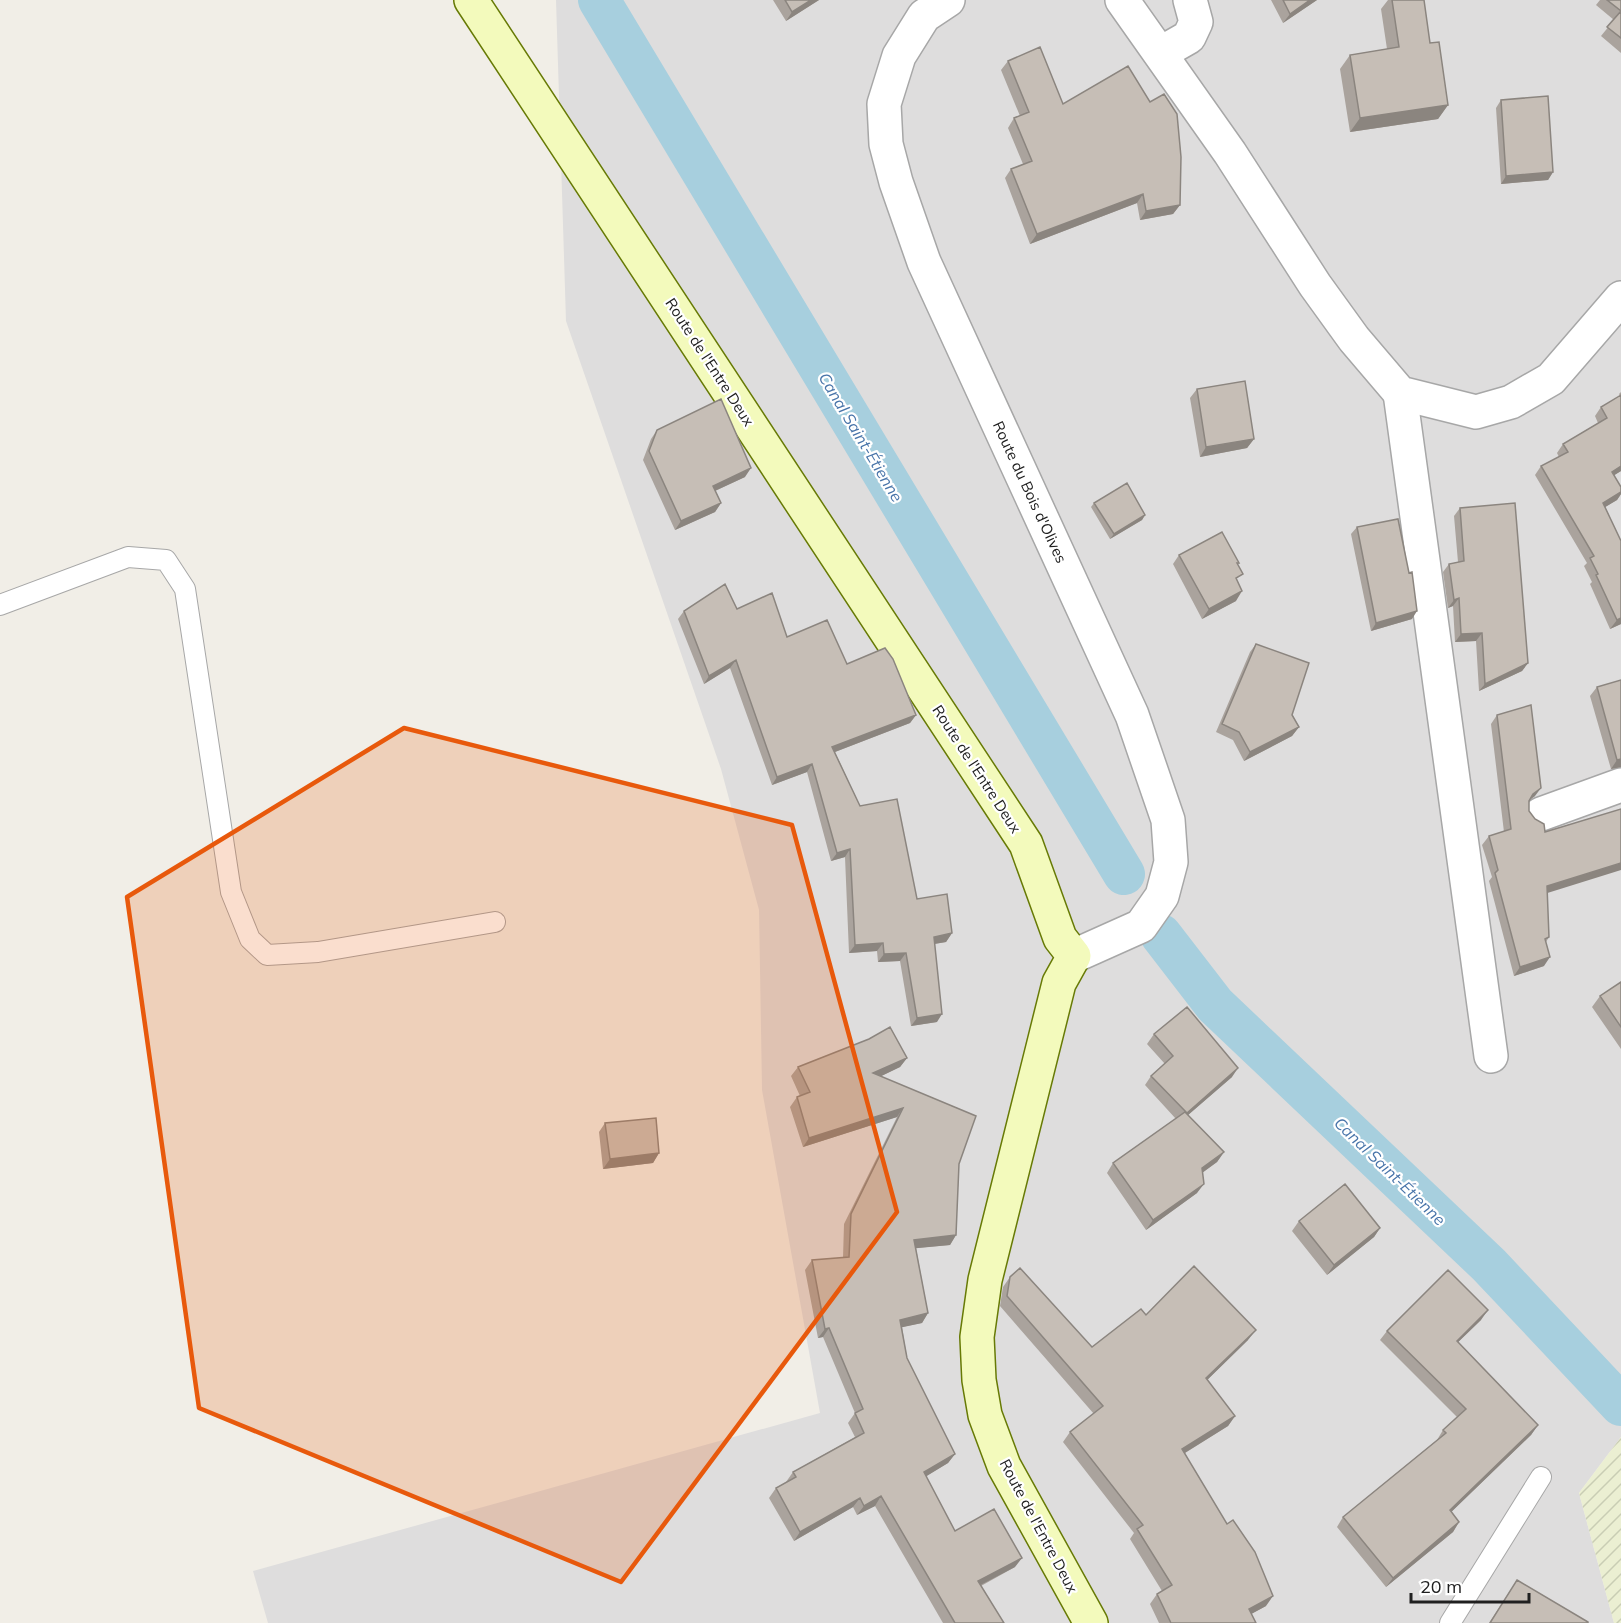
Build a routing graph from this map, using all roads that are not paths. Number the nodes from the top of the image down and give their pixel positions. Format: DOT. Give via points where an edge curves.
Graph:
graph roads {
  1 [pos="471,0"];
  2 [pos="948,0"];
  3 [pos="1122,0"];
  4 [pos="1190,0"];
  5 [pos="1161,53"];
  6 [pos="1621,298"];
  7 [pos="1400,393"];
  8 [pos="0,605"];
  9 [pos="1621,785"];
  10 [pos="1541,814"];
  11 [pos="495,922"];
  12 [pos="1074,956"];
  13 [pos="1491,1056"];
  14 [pos="1541,1476"];
  15 [pos="1091,1623"];
  16 [pos="1450,1623"];
  1 -- 12 [label="main road, Route de l'Entre Deux" via="1026,844 1060,938"];
  2 -- 12 [label="street, Route du Bois d'Olives" via="924,16 899,56 884,104 886,144 896,182 924,262 1132,715 1167,820 1171,862 1162,896 1141,926"];
  3 -- 5 [label="street"];
  4 -- 5 [label="street" via="1196,22 1189,37"];
  5 -- 7 [label="street" via="1315,285"];
  6 -- 7 [label="street" via="1551,379 1511,402 1476,412"];
  7 -- 13 [label="street"];
  8 -- 11 [label="lane" via="128,557 166,560 184,589 231,892 250,939 267,955 318,952"];
  9 -- 10 [label="street"];
  12 -- 15 [label="main road, Route de l'Entre Deux" via="1059,983 986,1280 977,1337 985,1415 1005,1466"];
  14 -- 16 [label="lane"];
}
